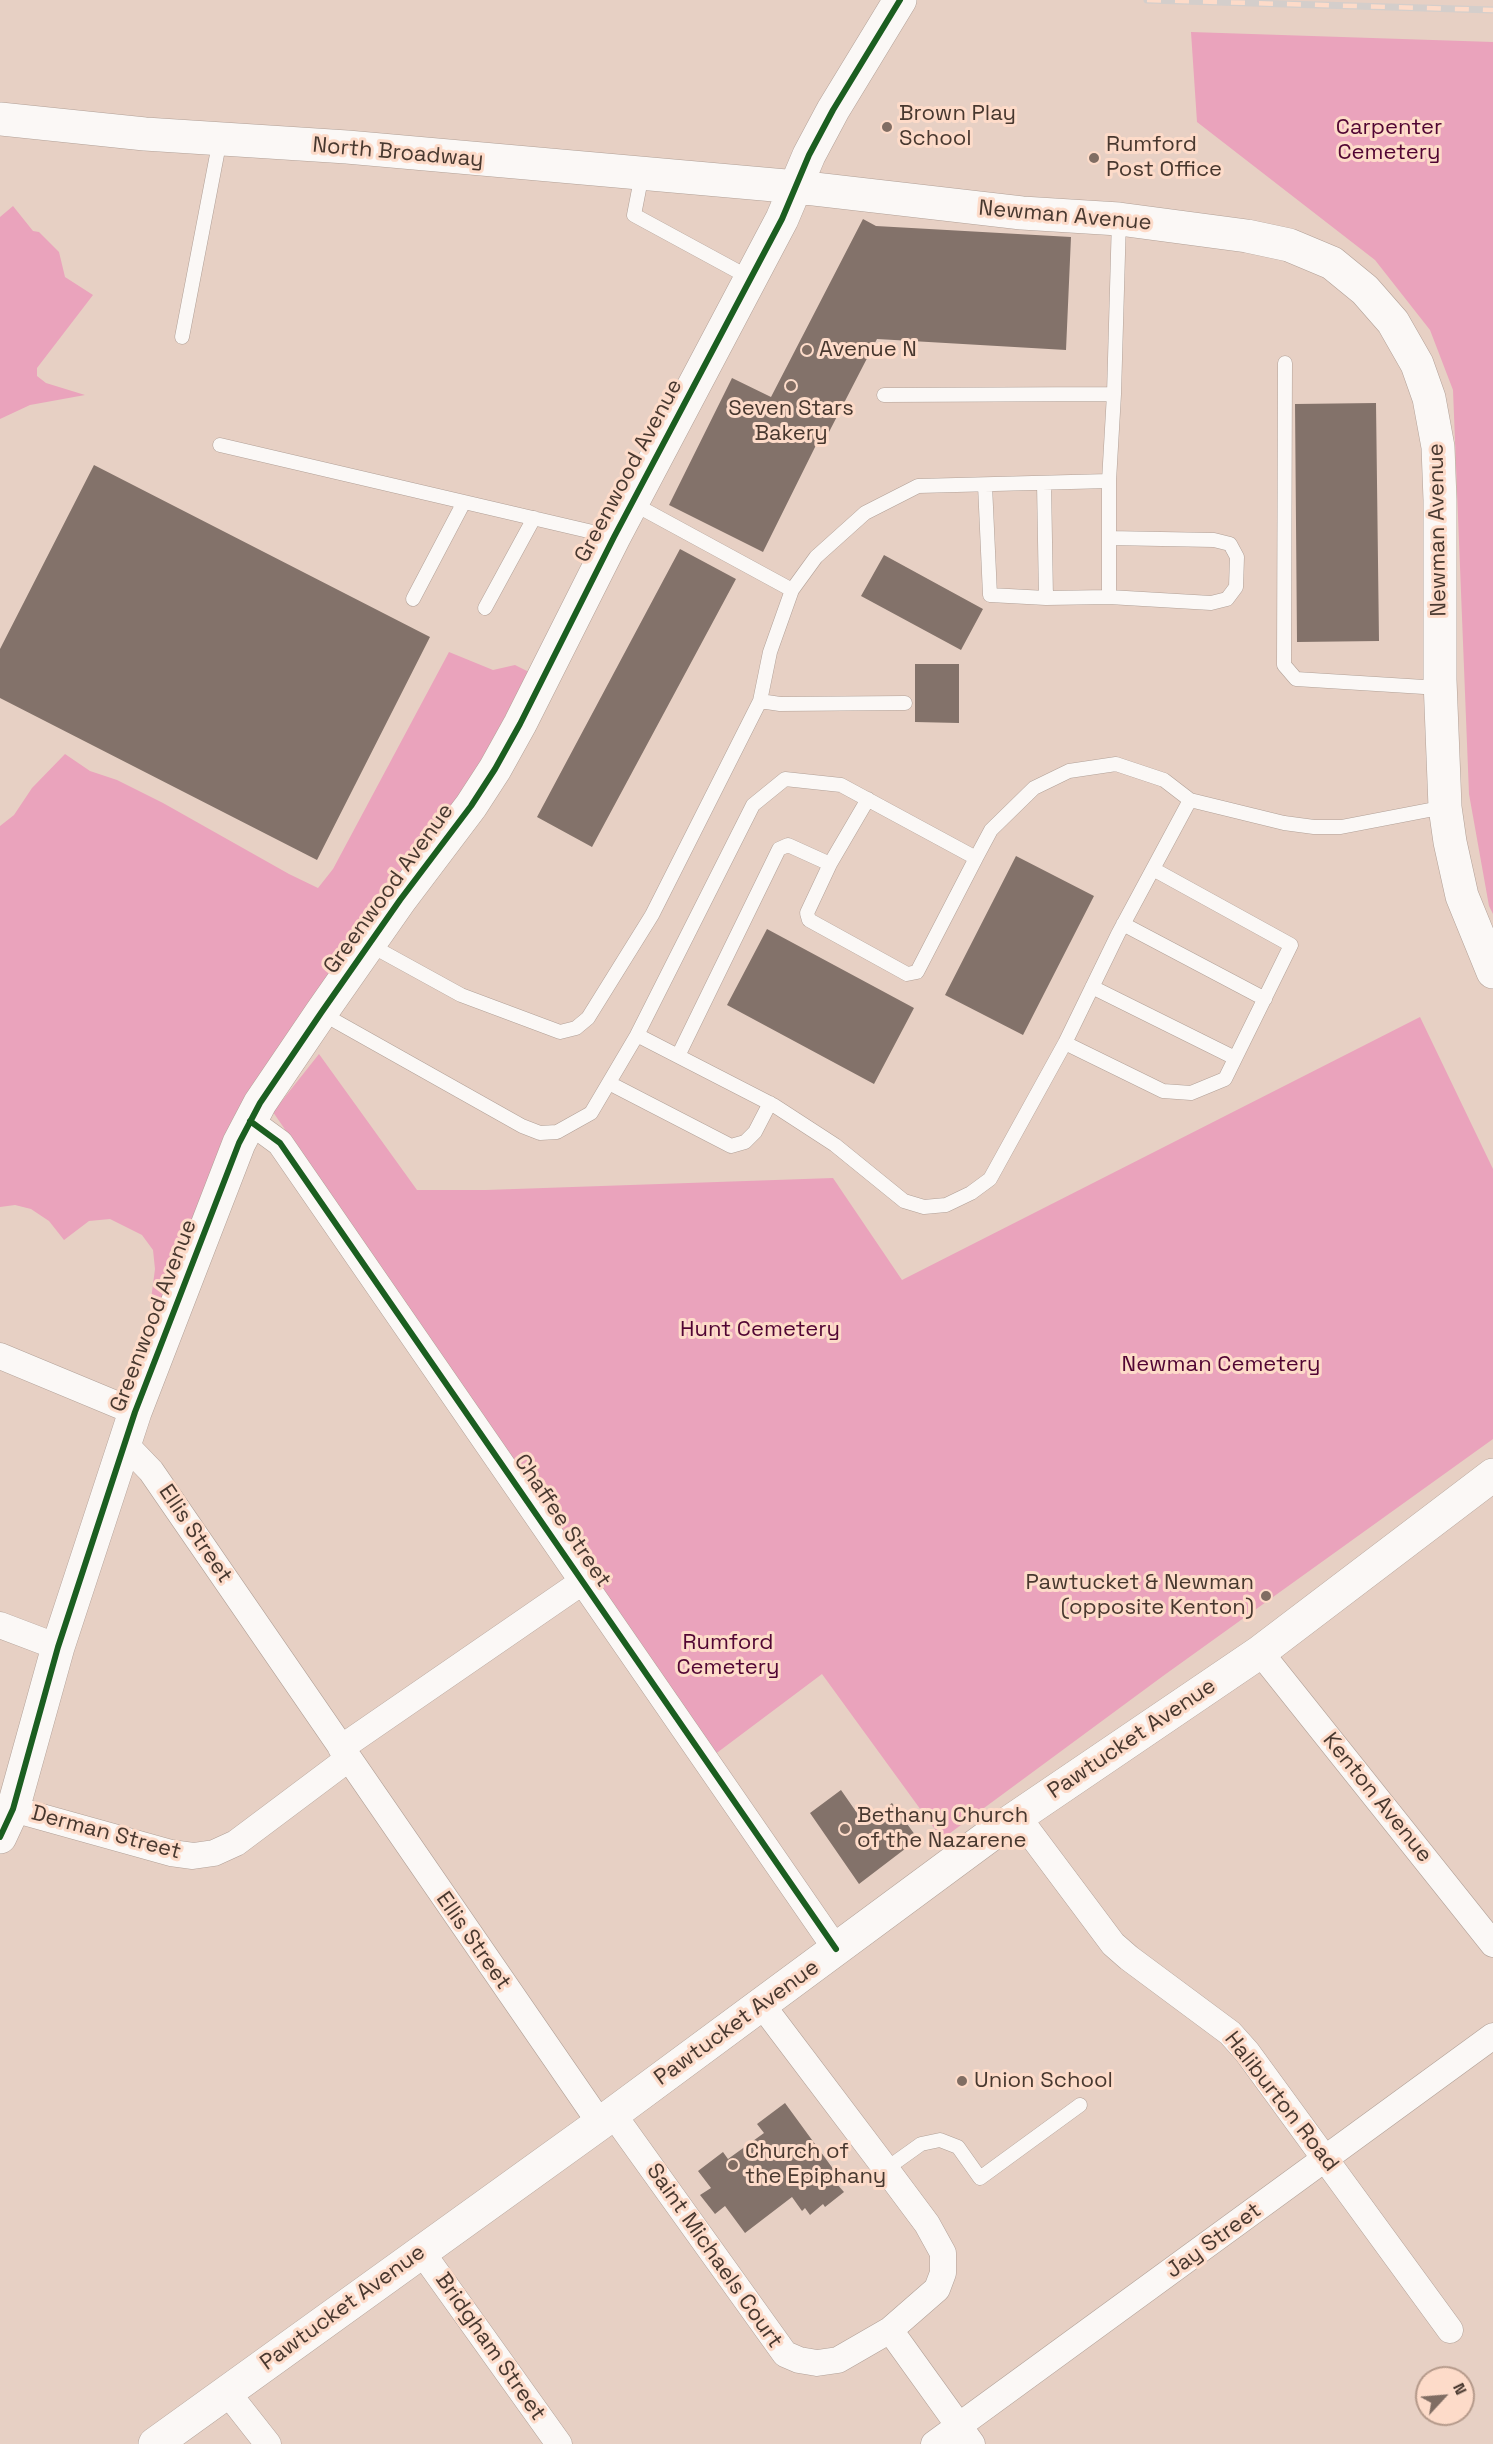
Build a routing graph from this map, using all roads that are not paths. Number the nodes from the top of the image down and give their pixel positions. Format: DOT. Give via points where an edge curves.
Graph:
graph roads {
  1 [pos="894,10"];
  2 [pos="0,119"];
  3 [pos="220,139"];
  4 [pos="642,174"];
  5 [pos="797,187"];
  6 [pos="1119,219"];
  7 [pos="751,278"];
  8 [pos="182,337"];
  9 [pos="1285,363"];
  10 [pos="1114,394"];
  11 [pos="884,395"];
  12 [pos="220,445"];
  13 [pos="1109,481"];
  14 [pos="1044,483"];
  15 [pos="985,485"];
  16 [pos="464,502"];
  17 [pos="632,503"];
  18 [pos="534,518"];
  19 [pos="614,537"];
  20 [pos="1109,538"];
  21 [pos="792,590"];
  22 [pos="1109,597"];
  23 [pos="1046,598"];
  24 [pos="413,599"];
  25 [pos="485,608"];
  26 [pos="1440,688"];
  27 [pos="760,701"];
  28 [pos="905,704"];
  29 [pos="868,799"];
  30 [pos="1190,800"];
  31 [pos="1445,807"];
  32 [pos="976,858"];
  33 [pos="830,864"];
  34 [pos="1153,869"];
  35 [pos="1123,924"];
  36 [pos="370,945"];
  37 [pos="1493,972"];
  38 [pos="1092,987"];
  39 [pos="1264,999"];
  40 [pos="321,1013"];
  41 [pos="637,1035"];
  42 [pos="1065,1043"];
  43 [pos="678,1056"];
  44 [pos="1235,1058"];
  45 [pos="609,1083"];
  46 [pos="770,1103"];
  47 [pos="250,1121"];
  48 [pos="0,1356"];
  49 [pos="135,1412"];
  50 [pos="125,1444"];
  51 [pos="1493,1475"];
  52 [pos="582,1582"];
  53 [pos="0,1625"];
  54 [pos="58,1647"];
  55 [pos="1260,1652"];
  56 [pos="344,1754"];
  57 [pos="1018,1817"];
  58 [pos="4,1828"];
  59 [pos="1493,1944"];
  60 [pos="836,1949"];
  61 [pos="762,2005"];
  62 [pos="1493,2036"];
  63 [pos="1080,2105"];
  64 [pos="607,2118"];
  65 [pos="1326,2158"];
  66 [pos="886,2169"];
  67 [pos="421,2251"];
  68 [pos="890,2330"];
  69 [pos="1450,2330"];
  70 [pos="227,2392"];
  71 [pos="965,2436"];
  72 [pos="155,2444"];
  73 [pos="268,2444"];
  74 [pos="559,2444"];
  75 [pos="934,2444"];
  1 -- 5 [label="main road, Greenwood Avenue" via="809,155"];
  2 -- 3 [label="main road, North Broadway"];
  3 -- 4 [label="main road, North Broadway"];
  3 -- 8 [label="lane"];
  4 -- 5 [label="main road, North Broadway"];
  4 -- 7 [label="lane" via="634,215"];
  5 -- 6 [label="main road, Newman Avenue" via="1022,213"];
  5 -- 7 [label="main road, Greenwood Avenue"];
  6 -- 10 [label="lane"];
  6 -- 26 [label="main road, Newman Avenue" via="1289,245 1332,263 1365,290 1393,322 1417,364 1429,398 1438,447"];
  7 -- 17 [label="main road, Greenwood Avenue"];
  9 -- 26 [label="lane" via="1284,665 1296,679"];
  10 -- 11 [label="lane"];
  10 -- 13 [label="lane"];
  12 -- 16 [label="lane"];
  13 -- 14 [label="lane"];
  13 -- 20 [label="lane"];
  14 -- 15 [label="lane"];
  14 -- 23 [label="lane"];
  15 -- 21 [label="lane" via="918,486 865,513 816,557"];
  15 -- 23 [label="lane" via="990,595"];
  16 -- 18 [label="lane"];
  16 -- 24 [label="lane"];
  17 -- 19 [label="main road, Greenwood Avenue"];
  17 -- 21 [label="lane"];
  18 -- 19 [label="lane"];
  18 -- 25 [label="lane"];
  19 -- 36 [label="main road, Greenwood Avenue" via="495,769"];
  20 -- 22 [label="lane"];
  20 -- 22 [label="lane" via="1214,540 1230,544 1237,557 1236,587 1227,599 1211,603"];
  21 -- 27 [label="lane" via="770,652"];
  22 -- 23 [label="lane"];
  26 -- 31 [label="main road, Newman Avenue"];
  27 -- 28 [label="lane"];
  27 -- 36 [label="lane" via="652,915 588,1018 576,1028 560,1032 471,999"];
  29 -- 32 [label="lane"];
  29 -- 33 [label="lane"];
  29 -- 41 [label="lane" via="841,785 784,780 753,805"];
  30 -- 31 [label="lane" via="1314,827 1341,827"];
  30 -- 32 [label="lane" via="1164,780 1116,764 1069,771 1034,788 991,830"];
  30 -- 34 [label="lane"];
  31 -- 37 [label="main road, Newman Avenue" via="1462,896"];
  32 -- 33 [label="lane" via="917,972 907,974 809,920 807,913"];
  33 -- 43 [label="lane" via="788,845 779,849"];
  34 -- 35 [label="lane"];
  34 -- 39 [label="lane" via="1291,945"];
  35 -- 38 [label="lane"];
  35 -- 39 [label="lane"];
  36 -- 40 [label="main road, Greenwood Avenue"];
  38 -- 42 [label="lane"];
  38 -- 44 [label="lane"];
  39 -- 44 [label="lane"];
  40 -- 45 [label="lane" via="540,1133 557,1132 591,1113"];
  40 -- 47 [label="main road, Greenwood Avenue"];
  41 -- 43 [label="lane"];
  41 -- 45 [label="lane"];
  42 -- 44 [label="lane" via="1163,1090 1191,1093 1225,1079"];
  42 -- 46 [label="lane" via="990,1179 946,1205 924,1207 904,1201 835,1145"];
  43 -- 46 [label="lane"];
  45 -- 46 [label="lane" via="731,1146 745,1142"];
  47 -- 49 [label="main road, Greenwood Avenue"];
  47 -- 52 [label="street, Chaffee Street" via="280,1143"];
  48 -- 49 [label="street"];
  49 -- 50 [label="main road, Greenwood Avenue"];
  50 -- 54 [label="main road, Greenwood Avenue"];
  50 -- 56 [label="street, Ellis Street" via="151,1471"];
  51 -- 55 [label="main road, Pawtucket Avenue"];
  52 -- 56 [label="street, Derman Street"];
  52 -- 60 [label="street, Chaffee Street"];
  53 -- 54 [label="street"];
  54 -- 58 [label="main road, Greenwood Avenue"];
  55 -- 57 [label="main road, Pawtucket Avenue"];
  55 -- 59 [label="street, Kenton Avenue"];
  56 -- 58 [label="street, Derman Street" via="236,1843 214,1853 193,1856"];
  56 -- 64 [label="street, Ellis Street"];
  57 -- 60 [label="main road, Pawtucket Avenue"];
  57 -- 65 [label="street, Haliburton Road" via="1113,1944 1230,2033"];
  60 -- 61 [label="main road, Pawtucket Avenue"];
  61 -- 64 [label="main road, Pawtucket Avenue"];
  61 -- 66 [label="street, Saint Michaels Court"];
  62 -- 65 [label="street, Jay Street"];
  63 -- 66 [label="lane" via="980,2178 958,2147 940,2140 921,2144"];
  64 -- 67 [label="main road, Pawtucket Avenue"];
  64 -- 68 [label="street, Saint Michaels Court" via="784,2354 817,2363 838,2360"];
  65 -- 69 [label="street, Haliburton Road"];
  65 -- 71 [label="street, Jay Street"];
  66 -- 68 [label="street, Saint Michaels Court" via="927,2224 943,2253 943,2273 937,2289"];
  67 -- 70 [label="main road, Pawtucket Avenue"];
  67 -- 74 [label="street, Bridgham Street"];
  68 -- 71 [label="street"];
  70 -- 72 [label="main road, Pawtucket Avenue"];
  70 -- 73 [label="street"];
  71 -- 75 [label="street, Jay Street"];
}
